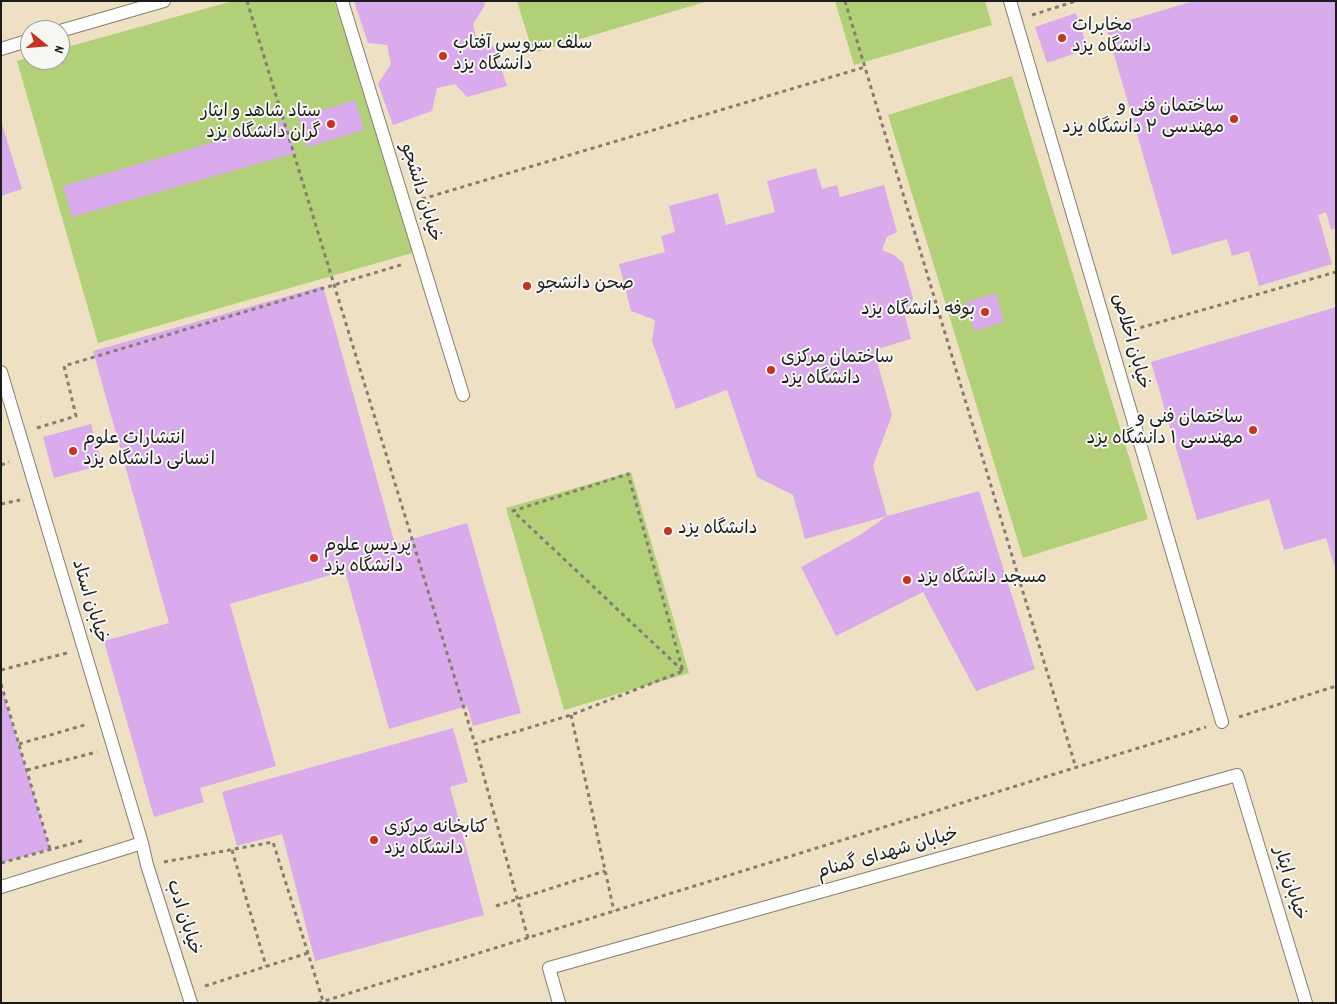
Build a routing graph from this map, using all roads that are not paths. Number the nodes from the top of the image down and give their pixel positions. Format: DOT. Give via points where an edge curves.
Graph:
graph roads {
  1 [pos="164,1"];
  2 [pos="342,1"];
  3 [pos="1010,1"];
  4 [pos="70,29"];
  5 [pos="20,43"];
  6 [pos="1,48"];
  7 [pos="1,372"];
  8 [pos="463,395"];
  9 [pos="1222,722"];
  10 [pos="1237,775"];
  11 [pos="142,843"];
  12 [pos="1,886"];
  13 [pos="189,997"];
  14 [pos="558,1003"];
  15 [pos="1306,1003"];
  1 -- 4 [label="lane"];
  2 -- 8 [label="lane, خیابان دانشجو"];
  3 -- 9 [label="lane, خیابان اخلاص"];
  5 -- 6 [label="lane"];
  7 -- 11 [label="lane, خیابان استاد"];
  10 -- 14 [label="lane, خیابان شهدای گمنام" via="549,968"];
  10 -- 15 [label="lane, خیابان ایثار"];
  11 -- 12 [label="lane"];
  11 -- 13 [label="lane, خیابان ادب"];
}
